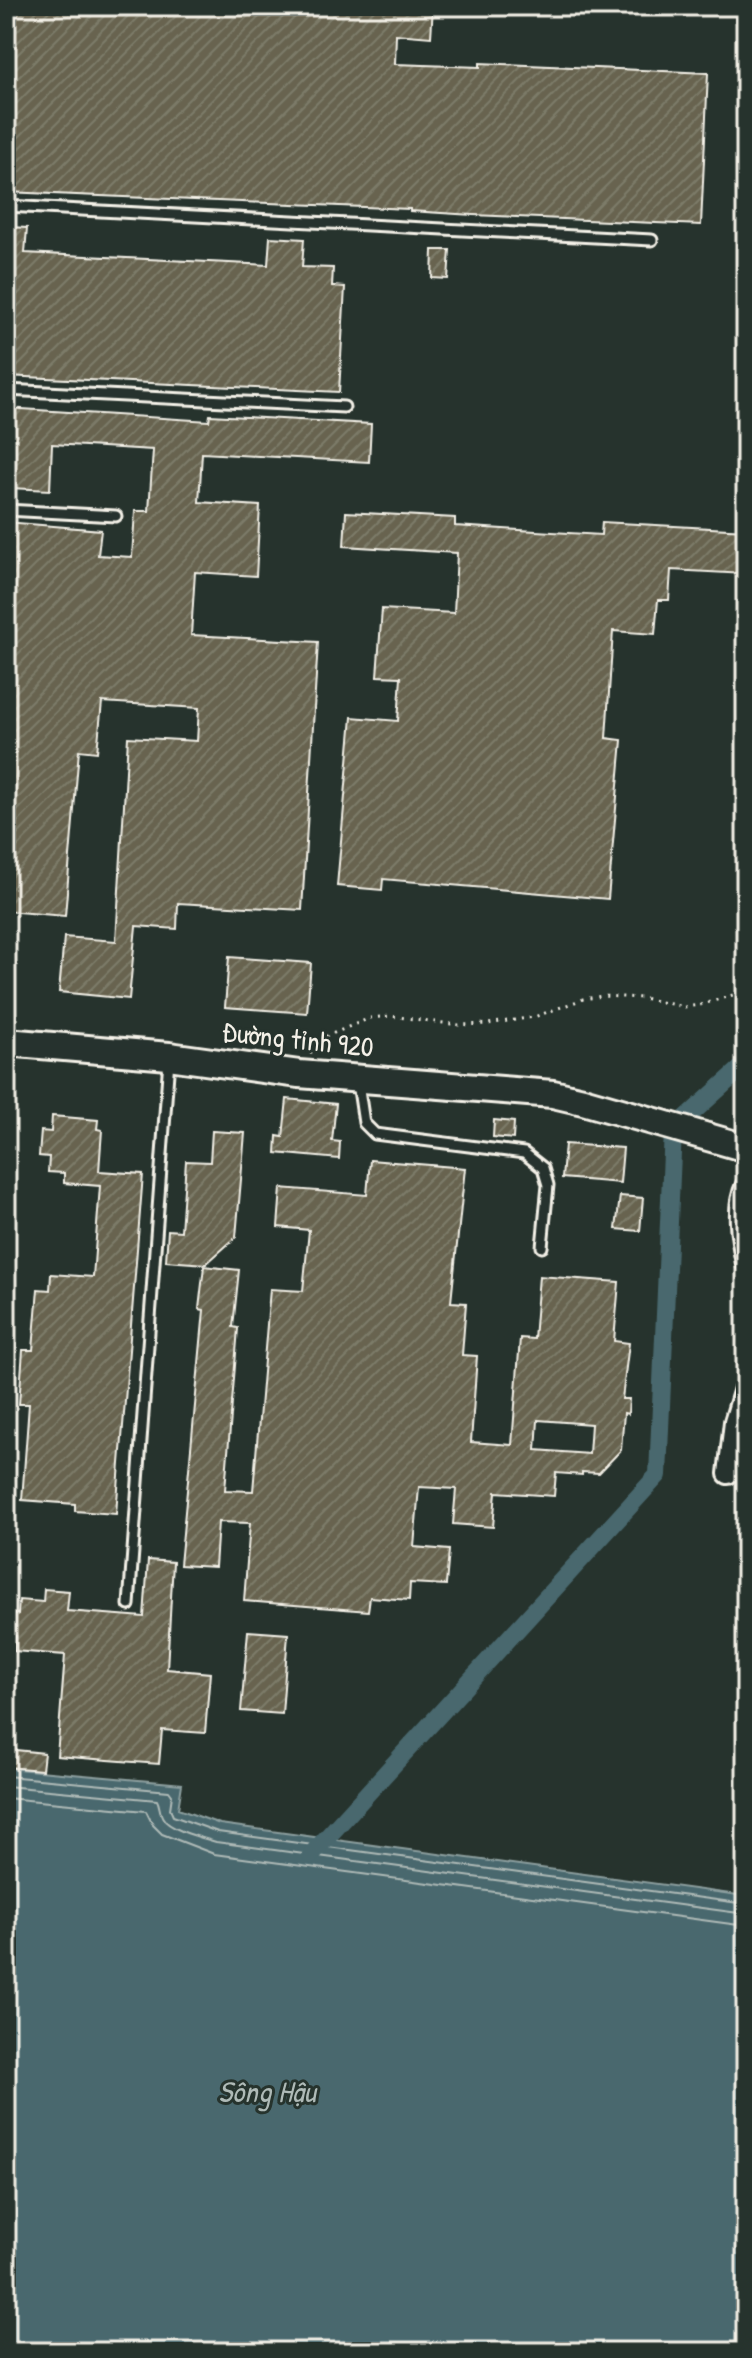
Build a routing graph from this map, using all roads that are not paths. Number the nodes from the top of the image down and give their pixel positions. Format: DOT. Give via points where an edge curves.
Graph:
graph roads {
  1 [pos="6,206"];
  2 [pos="652,240"];
  3 [pos="6,390"];
  4 [pos="344,407"];
  5 [pos="6,510"];
  6 [pos="116,516"];
  7 [pos="6,1042"];
  8 [pos="169,1056"];
  9 [pos="358,1079"];
  10 [pos="746,1148"];
  11 [pos="746,1185"];
  12 [pos="542,1247"];
  13 [pos="746,1263"];
  14 [pos="746,1382"];
  15 [pos="728,1474"];
  16 [pos="129,1605"];
  1 -- 2 [label="lane"];
  3 -- 4 [label="lane"];
  5 -- 6 [label="lane"];
  7 -- 8 [label="main road, Đường tỉnh 920"];
  8 -- 9 [label="main road, Đường tỉnh 920"];
  8 -- 16 [label="lane"];
  9 -- 10 [label="main road, Đường tỉnh 920" via="553,1094"];
  9 -- 12 [label="lane" via="364,1123 375,1134 524,1153 543,1168 548,1185"];
  11 -- 13 [label="street" via="740,1220"];
  14 -- 15 [label="street" via="734,1422"];
}
